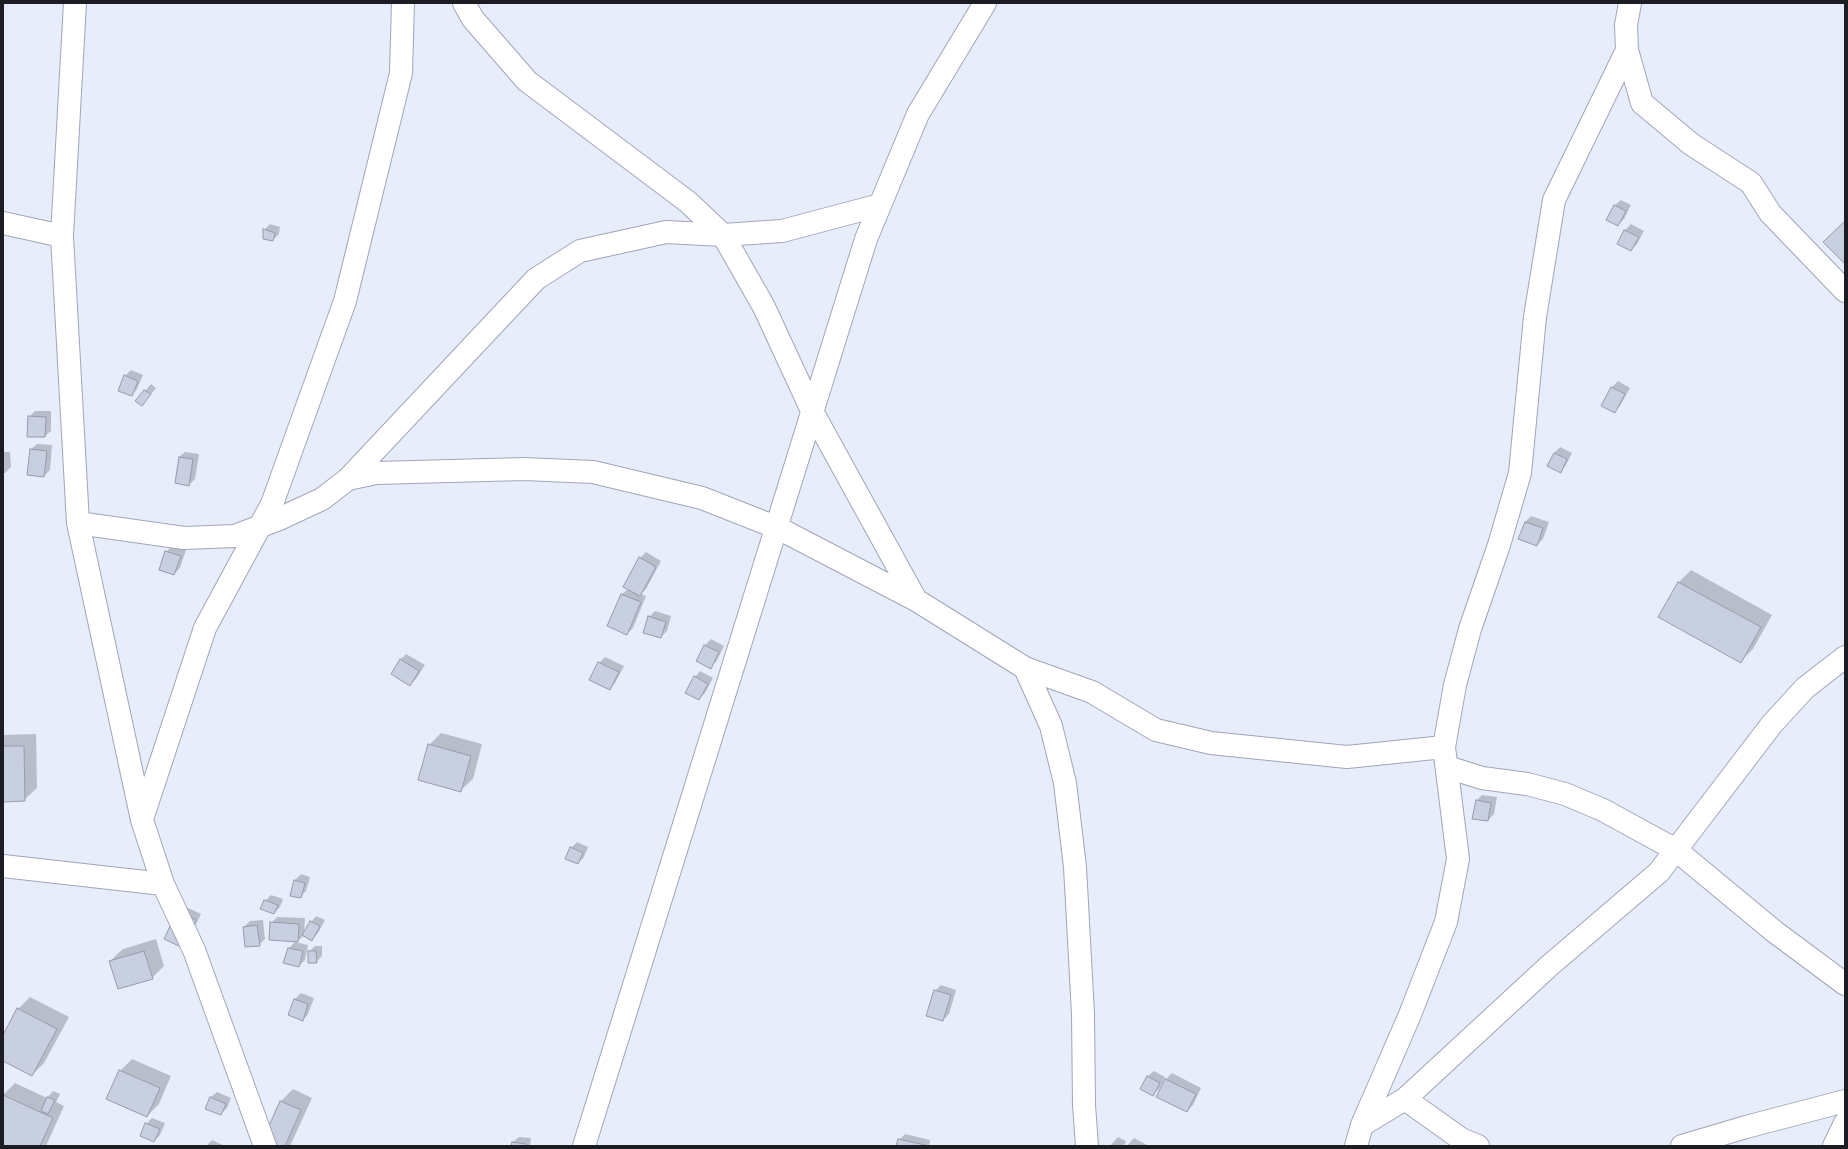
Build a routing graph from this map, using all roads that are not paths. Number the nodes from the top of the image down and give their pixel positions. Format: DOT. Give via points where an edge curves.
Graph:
graph roads {
  1 [pos="76,3"];
  2 [pos="403,3"];
  3 [pos="464,3"];
  4 [pos="985,3"];
  5 [pos="1630,3"];
  6 [pos="1627,50"];
  7 [pos="880,205"];
  8 [pos="3,223"];
  9 [pos="723,235"];
  10 [pos="62,236"];
  11 [pos="1845,291"];
  12 [pos="813,413"];
  13 [pos="348,479"];
  14 [pos="78,523"];
  15 [pos="261,526"];
  16 [pos="778,528"];
  17 [pos="916,600"];
  18 [pos="1845,657"];
  19 [pos="1025,668"];
  20 [pos="1446,757"];
  21 [pos="142,820"];
  22 [pos="1676,850"];
  23 [pos="3,866"];
  24 [pos="163,884"];
  25 [pos="1845,984"];
  26 [pos="1405,1099"];
  27 [pos="1845,1101"];
  28 [pos="1845,1123"];
  29 [pos="1362,1125"];
  30 [pos="265,1146"];
  31 [pos="584,1146"];
  32 [pos="1087,1146"];
  33 [pos="1356,1146"];
  34 [pos="1478,1146"];
  35 [pos="1682,1146"];
  36 [pos="1834,1146"];
  1 -- 10 [label="street"];
  2 -- 15 [label="street" via="401,72 345,301 272,504"];
  3 -- 9 [label="street" via="473,19 527,81 688,202"];
  4 -- 7 [label="street" via="918,114"];
  5 -- 6 [label="street" via="1626,25"];
  6 -- 11 [label="street" via="1642,103 1691,144 1751,183 1770,213"];
  6 -- 20 [label="street" via="1554,200 1535,317 1520,473 1470,629 1455,685"];
  7 -- 9 [label="street" via="782,231"];
  7 -- 12 [label="street" via="866,239"];
  8 -- 10 [label="street"];
  9 -- 12 [label="street" via="764,307"];
  9 -- 13 [label="street" via="666,232 580,250 536,279"];
  10 -- 14 [label="street"];
  12 -- 16 [label="street"];
  12 -- 17 [label="street"];
  13 -- 15 [label="street" via="322,499"];
  13 -- 16 [label="street" via="376,473 524,469 593,472 702,498"];
  14 -- 15 [label="street" via="184,538 236,536"];
  14 -- 21 [label="street"];
  15 -- 21 [label="street" via="205,628"];
  16 -- 17 [label="street"];
  16 -- 31 [label="street"];
  17 -- 19 [label="street"];
  18 -- 22 [label="street" via="1804,688 1772,724"];
  19 -- 20 [label="street" via="1092,692 1156,730 1211,743 1347,757"];
  19 -- 32 [label="street" via="1051,726 1065,783 1075,874"];
  20 -- 22 [label="street" via="1482,778 1527,784 1565,794 1602,810"];
  20 -- 29 [label="street" via="1458,859 1446,922 1409,1017"];
  21 -- 24 [label="street"];
  22 -- 25 [label="street" via="1776,932"];
  22 -- 26 [label="street" via="1659,872 1549,966"];
  23 -- 24 [label="street"];
  24 -- 30 [label="street" via="194,950"];
  26 -- 29 [label="street"];
  26 -- 34 [label="street" via="1461,1139"];
  27 -- 35 [label="street"];
  28 -- 36 [label="street"];
  29 -- 33 [label="street"];
}
